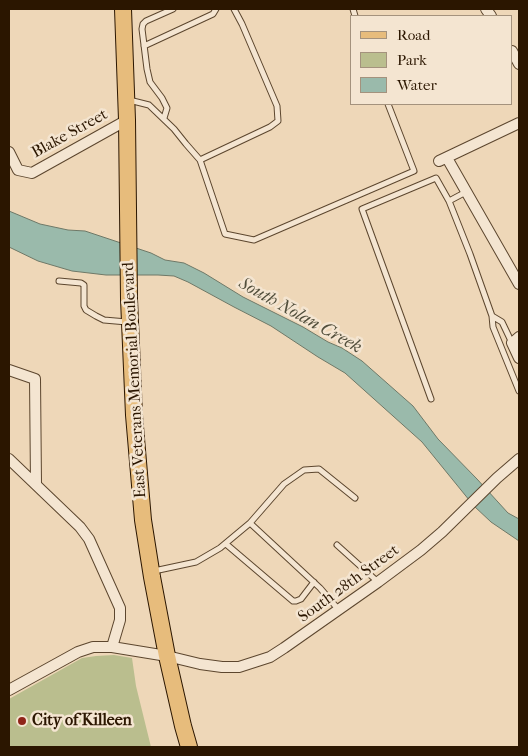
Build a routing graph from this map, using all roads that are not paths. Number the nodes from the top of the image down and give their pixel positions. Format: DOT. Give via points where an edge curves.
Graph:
graph roads {
  1 [pos="123,9"];
  2 [pos="173,9"];
  3 [pos="216,9"];
  4 [pos="234,9"];
  5 [pos="144,46"];
  6 [pos="513,53"];
  7 [pos="519,64"];
  8 [pos="126,99"];
  9 [pos="388,105"];
  10 [pos="164,118"];
  11 [pos="127,120"];
  12 [pos="519,123"];
  13 [pos="9,152"];
  14 [pos="200,160"];
  15 [pos="467,192"];
  16 [pos="449,201"];
  17 [pos="59,280"];
  18 [pos="519,284"];
  19 [pos="492,316"];
  20 [pos="130,322"];
  21 [pos="515,340"];
  22 [pos="519,358"];
  23 [pos="9,370"];
  24 [pos="519,391"];
  25 [pos="430,399"];
  26 [pos="9,459"];
  27 [pos="519,459"];
  28 [pos="17,467"];
  29 [pos="9,476"];
  30 [pos="36,484"];
  31 [pos="355,498"];
  32 [pos="250,523"];
  33 [pos="226,544"];
  34 [pos="337,545"];
  35 [pos="151,572"];
  36 [pos="314,582"];
  37 [pos="378,582"];
  38 [pos="339,610"];
  39 [pos="112,647"];
  40 [pos="167,656"];
  41 [pos="9,690"];
  42 [pos="189,747"];
  1 -- 8 [label="main road, East Veterans Memorial Boulevard"];
  2 -- 5 [label="lane" via="143,24"];
  3 -- 5 [label="lane" via="214,14"];
  4 -- 14 [label="lane" via="277,106 278,120 270,127"];
  5 -- 10 [label="lane" via="150,82 167,108"];
  6 -- 7 [label="street"];
  8 -- 10 [label="lane" via="150,105"];
  8 -- 11 [label="main road, East Veterans Memorial Boulevard"];
  9 -- 14 [label="lane" via="414,171 254,240 225,234"];
  10 -- 14 [label="lane"];
  11 -- 13 [label="street, Blake Street" via="32,172 18,170"];
  11 -- 20 [label="main road, East Veterans Memorial Boulevard"];
  12 -- 15 [label="street" via="443,160"];
  15 -- 16 [label="lane"];
  15 -- 18 [label="street"];
  16 -- 19 [label="lane"];
  16 -- 25 [label="lane" via="436,178 362,209"];
  17 -- 20 [label="lane" via="81,283 84,286 84,306 96,316 104,320"];
  19 -- 21 [label="lane" via="502,322"];
  19 -- 24 [label="lane" via="493,327"];
  20 -- 35 [label="main road, East Veterans Memorial Boulevard" via="134,415"];
  21 -- 22 [label="street"];
  23 -- 30 [label="street" via="35,379"];
  26 -- 28 [label="street"];
  27 -- 37 [label="street, South 28th Street" via="433,540"];
  28 -- 29 [label="street"];
  28 -- 30 [label="street"];
  30 -- 39 [label="street" via="89,539 120,608"];
  31 -- 32 [label="lane" via="319,469 304,470 284,484"];
  32 -- 33 [label="lane"];
  32 -- 36 [label="lane"];
  33 -- 35 [label="lane" via="196,562"];
  33 -- 36 [label="lane" via="293,601 300,599"];
  34 -- 37 [label="lane"];
  35 -- 40 [label="main road, East Veterans Memorial Boulevard"];
  36 -- 38 [label="lane"];
  37 -- 38 [label="street, South 28th Street"];
  38 -- 40 [label="street, South 28th Street" via="270,657 254,663 222,667"];
  39 -- 40 [label="street, South 28th Street"];
  39 -- 41 [label="street, South 28th Street" via="93,647 78,652"];
  40 -- 42 [label="main road, East Veterans Memorial Boulevard"];
}
